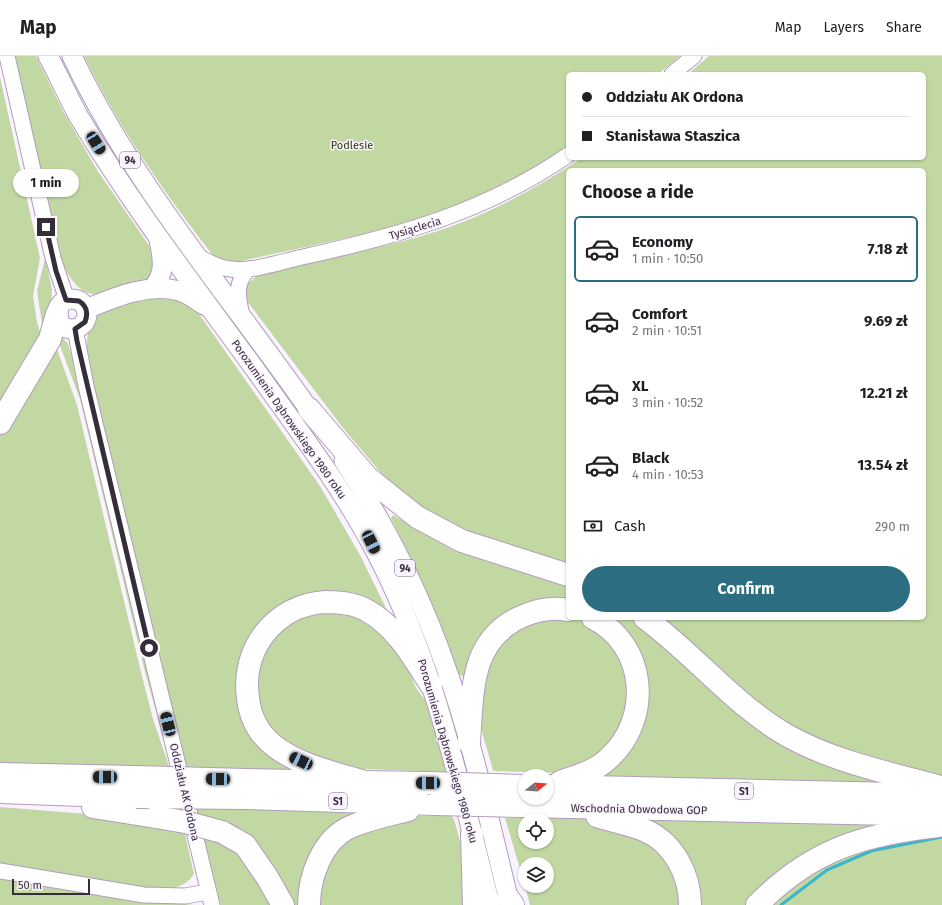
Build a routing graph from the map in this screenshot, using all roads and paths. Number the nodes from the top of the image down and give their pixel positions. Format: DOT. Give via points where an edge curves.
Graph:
graph roads {
  1 [pos="7,56"];
  2 [pos="48,56"];
  3 [pos="72,56"];
  4 [pos="694,56"];
  5 [pos="674,72"];
  6 [pos="566,156"];
  7 [pos="159,237"];
  8 [pos="199,257"];
  9 [pos="249,270"];
  10 [pos="152,289"];
  11 [pos="62,307"];
  12 [pos="86,309"];
  13 [pos="211,309"];
  14 [pos="242,317"];
  15 [pos="75,329"];
  16 [pos="309,409"];
  17 [pos="0,423"];
  18 [pos="566,574"];
  19 [pos="566,610"];
  20 [pos="596,620"];
  21 [pos="647,620"];
  22 [pos="431,685"];
  23 [pos="469,742"];
  24 [pos="0,774"];
  25 [pos="368,783"];
  26 [pos="554,784"];
  27 [pos="554,786"];
  28 [pos="135,787"];
  29 [pos="942,787"];
  30 [pos="246,789"];
  31 [pos="0,792"];
  32 [pos="518,793"];
  33 [pos="56,794"];
  34 [pos="942,796"];
  35 [pos="430,797"];
  36 [pos="554,802"];
  37 [pos="569,807"];
  38 [pos="942,816"];
  39 [pos="942,826"];
  40 [pos="472,834"];
  41 [pos="0,871"];
  42 [pos="210,899"];
  43 [pos="505,903"];
  44 [pos="283,905"];
  45 [pos="309,905"];
  46 [pos="474,905"];
  47 [pos="690,905"];
  48 [pos="757,905"];
  1 -- 11 [label="street"];
  2 -- 7 [label="main road, Porozumienia Dąbrowskiego 1980 roku / 94" via="79,116"];
  3 -- 8 [label="main road, Porozumienia Dąbrowskiego 1980 roku / 94" via="122,148"];
  4 -- 5 [label="street"];
  6 -- 9 [label="street, Tysiąclecia" via="503,194 435,222 361,244"];
  7 -- 10 [label="main road" via="163,270"];
  7 -- 13 [label="main road, Porozumienia Dąbrowskiego 1980 roku / 94"];
  8 -- 9 [label="street, Tysiąclecia" via="223,268"];
  8 -- 14 [label="main road, Porozumienia Dąbrowskiego 1980 roku / 94"];
  9 -- 14 [label="street" via="239,281 238,287"];
  10 -- 12 [label="main road" via="116,297"];
  10 -- 13 [label="main road" via="182,292"];
  11 -- 12 [label="main road" via="76,300"];
  11 -- 15 [label="main road" via="62,326"];
  11 -- 17 [label="highway" via="47,344"];
  12 -- 15 [label="main road" via="85,322"];
  13 -- 22 [label="main road, Porozumienia Dąbrowskiego 1980 roku / 94" via="320,460 367,536 412,631"];
  14 -- 16 [label="main road, Porozumienia Dąbrowskiego 1980 roku / 94"];
  15 -- 42 [label="street, Oddziału AK Ordona" via="88,393"];
  16 -- 18 [label="highway" via="367,477 417,516 462,541"];
  16 -- 23 [label="main road, Porozumienia Dąbrowskiego 1980 roku / 94" via="362,490 402,562 446,665"];
  19 -- 23 [label="highway" via="540,610 526,614 506,625 489,641 474,676"];
  20 -- 26 [label="highway" via="618,637 627,649 633,664 639,695 634,720 626,738 609,759 581,775"];
  21 -- 29 [label="highway" via="733,697 788,736 862,766"];
  22 -- 25 [label="highway" via="405,645 390,628 366,610 353,605 319,603 295,609 280,617 268,628 259,642 247,670 247,689 252,716 263,736 289,755 314,767"];
  22 -- 40 [label="main road, Porozumienia Dąbrowskiego 1980 roku / 94"];
  23 -- 43 [label="main road, Porozumienia Dąbrowskiego 1980 roku / 94"];
  24 -- 28 [label="highway, Wschodnia Obwodowa GOP / S1"];
  25 -- 30 [label="highway, Wschodnia Obwodowa GOP / S1"];
  25 -- 35 [label="highway, Wschodnia Obwodowa GOP / S1"];
  27 -- 34 [label="highway, Wschodnia Obwodowa GOP / S1"];
  28 -- 30 [label="highway, Wschodnia Obwodowa GOP / S1, bridge"];
  28 -- 33 [label="highway, Wschodnia Obwodowa GOP / S1"];
  30 -- 35 [label="highway, Wschodnia Obwodowa GOP / S1"];
  31 -- 33 [label="highway, Wschodnia Obwodowa GOP / S1"];
  32 -- 35 [label="highway, Wschodnia Obwodowa GOP / S1, bridge"];
  33 -- 44 [label="highway, bridge" via="88,806 185,822 222,832 239,840 252,854"];
  35 -- 45 [label="highway" via="347,829 334,838 316,866"];
  36 -- 37 [label="highway, Wschodnia Obwodowa GOP / S1"];
  37 -- 38 [label="highway, Wschodnia Obwodowa GOP / S1"];
  37 -- 47 [label="highway" via="627,824 655,836 665,844 681,865 689,889"];
  39 -- 48 [label="highway" via="877,835 834,850 786,878"];
  40 -- 43 [label="main road, Porozumienia Dąbrowskiego 1980 roku / 94"];
  40 -- 46 [label="highway"];
  41 -- 42 [label="street" via="144,895"];
}
